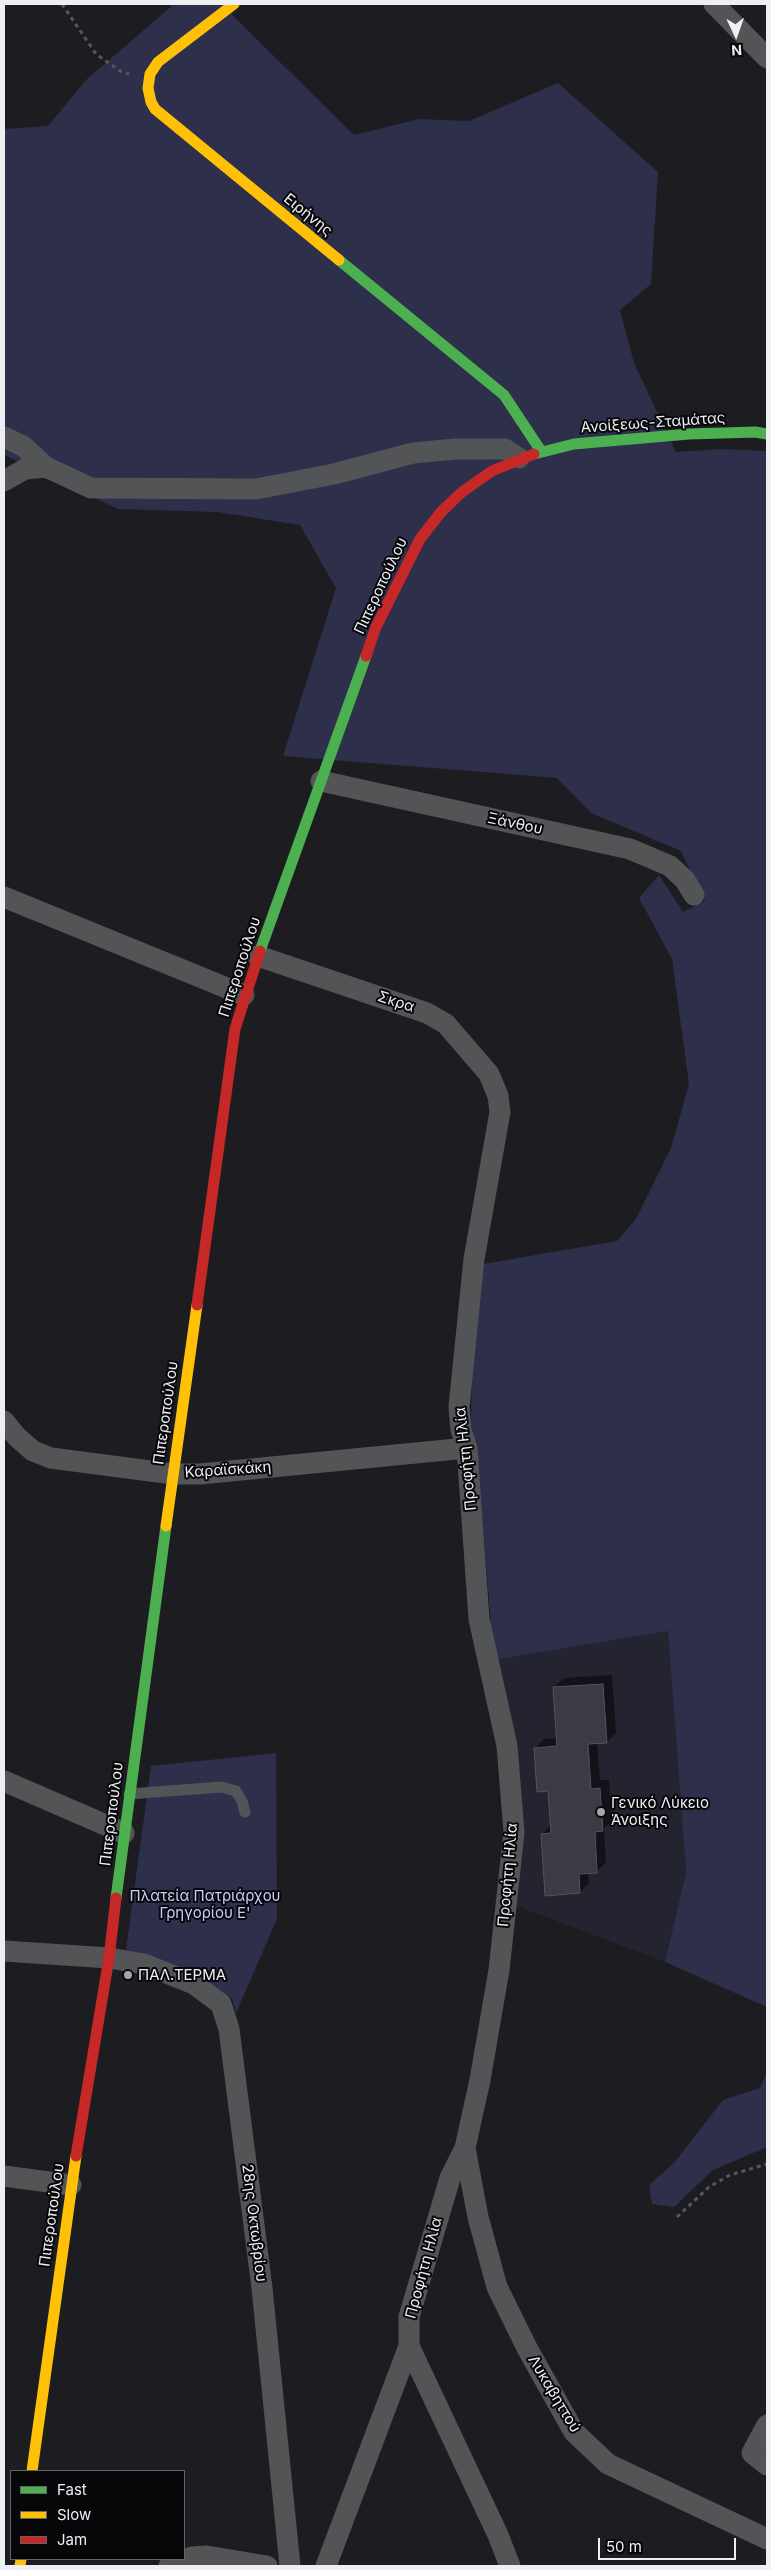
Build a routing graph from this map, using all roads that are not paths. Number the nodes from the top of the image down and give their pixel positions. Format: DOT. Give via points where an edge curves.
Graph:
graph roads {
  1 [pos="234,4"];
  2 [pos="714,4"];
  3 [pos="767,58"];
  4 [pos="767,434"];
  5 [pos="4,437"];
  6 [pos="540,451"];
  7 [pos="519,458"];
  8 [pos="46,467"];
  9 [pos="4,481"];
  10 [pos="321,781"];
  11 [pos="694,896"];
  12 [pos="4,897"];
  13 [pos="258,956"];
  14 [pos="244,995"];
  15 [pos="498,1096"];
  16 [pos="4,1421"];
  17 [pos="467,1448"];
  18 [pos="172,1474"];
  19 [pos="4,1781"];
  20 [pos="129,1794"];
  21 [pos="245,1812"];
  22 [pos="124,1833"];
  23 [pos="4,1951"];
  24 [pos="109,1958"];
  25 [pos="465,2148"];
  26 [pos="4,2176"];
  27 [pos="71,2185"];
  28 [pos="409,2346"];
  29 [pos="767,2425"];
  30 [pos="767,2465"];
  31 [pos="32,2470"];
  32 [pos="767,2539"];
  33 [pos="184,2560"];
  34 [pos="185,2560"];
  35 [pos="169,2566"];
  36 [pos="267,2566"];
  37 [pos="290,2566"];
  38 [pos="326,2566"];
  39 [pos="510,2566"];
  1 -- 6 [label="street, Ειρήνης" via="158,62 149,81 149,95 155,109 504,395"];
  2 -- 3 [label="street"];
  4 -- 6 [label="street, Ανοίξεως-Σταμάτας" via="689,434 574,444"];
  5 -- 8 [label="street" via="23,446"];
  6 -- 7 [label="street, Πιπεροπούλου"];
  7 -- 8 [label="street" via="505,449 412,453 324,476 256,489 92,488"];
  7 -- 10 [label="street, Πιπεροπούλου" via="492,471 462,492 420,539 376,627"];
  8 -- 9 [label="street" via="25,469"];
  10 -- 11 [label="street, Ξάνθου" via="630,849 670,866 685,880"];
  10 -- 13 [label="street, Πιπεροπούλου"];
  12 -- 14 [label="street"];
  13 -- 14 [label="street, Πιπεροπούλου"];
  13 -- 15 [label="street, Σκρα" via="427,1013 446,1024 489,1074"];
  14 -- 18 [label="street, Πιπεροπούλου" via="235,1029"];
  15 -- 17 [label="street, Προφήτη Ηλία" via="500,1112 474,1259 463,1361 459,1407"];
  16 -- 18 [label="street, Καραϊσκάκη" via="33,1451 51,1458"];
  17 -- 18 [label="street, Καραϊσκάκη"];
  17 -- 25 [label="street, Προφήτη Ηλία" via="479,1619 507,1746 514,1832 499,1970"];
  18 -- 20 [label="street, Πιπεροπούλου"];
  19 -- 22 [label="street"];
  20 -- 21 [label="lane" via="221,1787 236,1791"];
  20 -- 22 [label="street, Πιπεροπούλου"];
  22 -- 24 [label="street, Πιπεροπούλου"];
  23 -- 24 [label="street"];
  24 -- 27 [label="street, Πιπεροπούλου"];
  24 -- 37 [label="street, 28ης Οκτωβρίου" via="144,1964 177,1976 222,2004 229,2029 262,2288"];
  25 -- 28 [label="street, Προφήτη Ηλία" via="450,2178 408,2317"];
  25 -- 32 [label="street, Λυκαβηττού" via="478,2217 497,2287 526,2348 574,2432 608,2464"];
  26 -- 27 [label="street"];
  27 -- 31 [label="street, Πιπεροπούλου"];
  28 -- 38 [label="street"];
  28 -- 39 [label="street, Προφήτη Ηλία"];
  29 -- 30 [label="street" via="752,2453"];
  33 -- 35 [label="street"];
  34 -- 36 [label="street" via="207,2556"];
}
